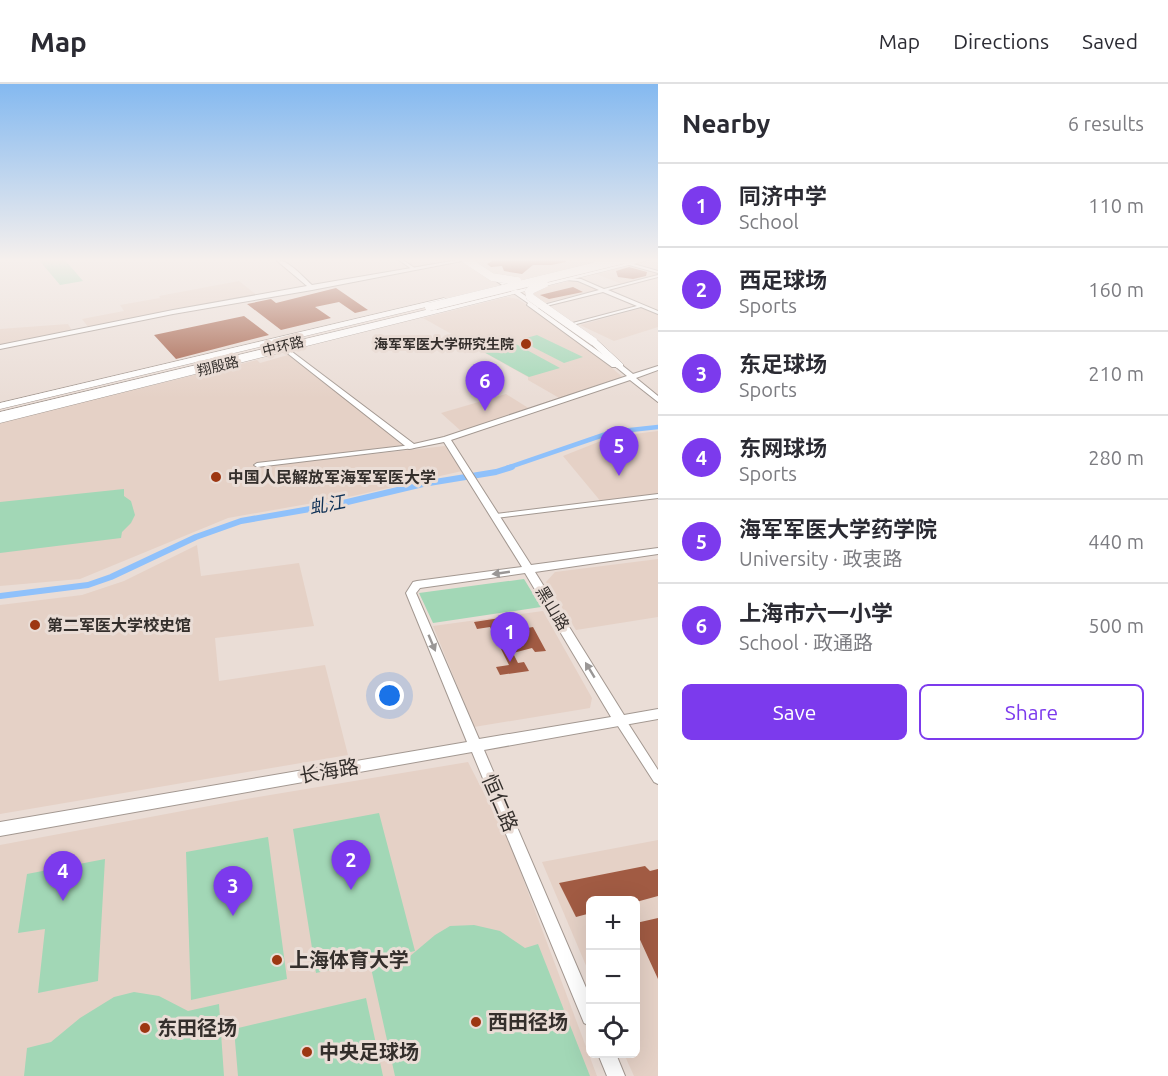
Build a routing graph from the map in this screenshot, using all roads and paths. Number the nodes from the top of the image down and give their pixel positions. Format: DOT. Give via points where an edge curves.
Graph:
graph roads {
  1 [pos="207,306"];
  2 [pos="418,306"];
  3 [pos="438,306"];
  4 [pos="451,306"];
  5 [pos="533,306"];
  6 [pos="543,306"];
  7 [pos="640,306"];
  8 [pos="641,306"];
  9 [pos="538,307"];
  10 [pos="431,308"];
  11 [pos="395,311"];
  12 [pos="658,313"];
  13 [pos="419,317"];
  14 [pos="567,326"];
  15 [pos="318,338"];
  16 [pos="0,348"];
  17 [pos="285,349"];
  18 [pos="235,353"];
  19 [pos="658,367"];
  20 [pos="623,368"];
  21 [pos="658,400"];
  22 [pos="0,408"];
  23 [pos="0,415"];
  24 [pos="0,420"];
  25 [pos="446,439"];
  26 [pos="412,447"];
  27 [pos="257,465"];
  28 [pos="658,496"];
  29 [pos="496,516"];
  30 [pos="658,551"];
  31 [pos="529,569"];
  32 [pos="658,714"];
  33 [pos="620,720"];
  34 [pos="475,744"];
  35 [pos="658,779"];
  36 [pos="0,830"];
  37 [pos="586,1005"];
  38 [pos="609,1058"];
  39 [pos="616,1076"];
  1 -- 16 [label="street"];
  2 -- 11 [label="main road, 翔殷路"];
  3 -- 10 [label="main road, 中环路, bridge"];
  4 -- 13 [label="main road, 翔殷路"];
  5 -- 20 [label="street"];
  6 -- 20 [label="main road, bridge" via="593,341"];
  7 -- 14 [label="street"];
  8 -- 12 [label="street"];
  9 -- 14 [label="street"];
  10 -- 15 [label="main road, 中环路"];
  10 -- 18 [label="main road, 中环路"];
  11 -- 18 [label="main road"];
  11 -- 22 [label="main road, 翔殷路"];
  13 -- 15 [label="main road"];
  13 -- 17 [label="main road, 翔殷路"];
  14 -- 20 [label="street"];
  15 -- 23 [label="main road, 中环路"];
  17 -- 24 [label="main road, 翔殷路"];
  17 -- 26 [label="street"];
  18 -- 22 [label="main road, 中环路"];
  19 -- 20 [label="street"];
  19 -- 20 [label="street" via="633,373"];
  20 -- 21 [label="street"];
  20 -- 25 [label="street"];
  25 -- 26 [label="street"];
  25 -- 29 [label="street, 黑山路"];
  26 -- 27 [label="street"];
  28 -- 29 [label="street"];
  29 -- 31 [label="street, 黑山路"];
  30 -- 31 [label="street"];
  33 -- 31 [label="street, 黑山路, one-way"];
  31 -- 34 [label="street, 恒仁路, one-way" via="417,585 411,593"];
  32 -- 33 [label="street, 长海路"];
  33 -- 34 [label="street, 长海路"];
  33 -- 35 [label="street, 黑山路"];
  34 -- 36 [label="street, 长海路"];
  34 -- 37 [label="street, 恒仁路"];
  38 -- 39 [label="street"];
}
